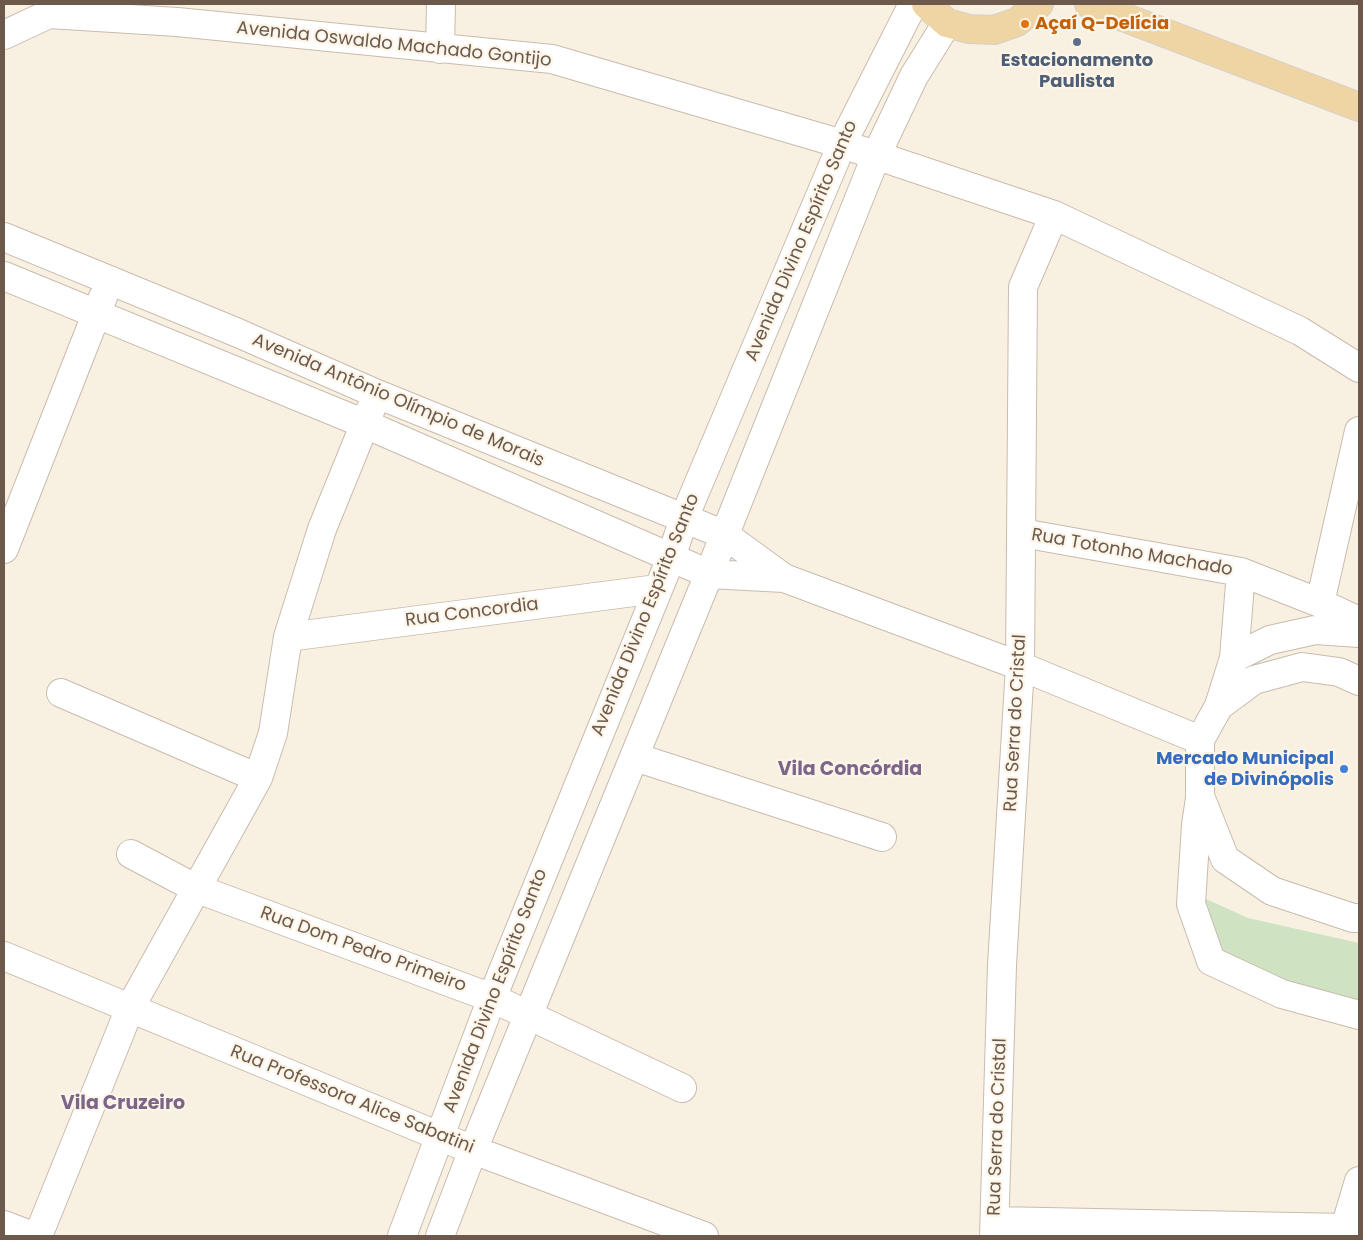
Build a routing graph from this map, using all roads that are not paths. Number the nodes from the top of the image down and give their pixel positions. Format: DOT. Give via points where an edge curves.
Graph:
graph roads {
  1 [pos="441,4"];
  2 [pos="913,4"];
  3 [pos="926,4"];
  4 [pos="1039,4"];
  5 [pos="1089,4"];
  6 [pos="947,23"];
  7 [pos="4,35"];
  8 [pos="440,49"];
  9 [pos="1359,107"];
  10 [pos="842,144"];
  11 [pos="876,156"];
  12 [pos="1054,215"];
  13 [pos="4,237"];
  14 [pos="4,276"];
  15 [pos="108,282"];
  16 [pos="97,314"];
  17 [pos="1359,368"];
  18 [pos="377,394"];
  19 [pos="365,424"];
  20 [pos="1359,431"];
  21 [pos="684,518"];
  22 [pos="1022,533"];
  23 [pos="725,535"];
  24 [pos="4,550"];
  25 [pos="671,558"];
  26 [pos="1242,572"];
  27 [pos="710,574"];
  28 [pos="784,578"];
  29 [pos="657,590"];
  30 [pos="1320,603"];
  31 [pos="1359,621"];
  32 [pos="1359,633"];
  33 [pos="288,638"];
  34 [pos="1234,658"];
  35 [pos="1020,666"];
  36 [pos="1359,681"];
  37 [pos="61,693"];
  38 [pos="1219,706"];
  39 [pos="1200,740"];
  40 [pos="635,757"];
  41 [pos="258,778"];
  42 [pos="1200,796"];
  43 [pos="882,837"];
  44 [pos="131,854"];
  45 [pos="195,888"];
  46 [pos="1359,918"];
  47 [pos="4,956"];
  48 [pos="492,998"];
  49 [pos="130,1008"];
  50 [pos="529,1015"];
  51 [pos="1359,1015"];
  52 [pos="682,1088"];
  53 [pos="440,1136"];
  54 [pos="473,1150"];
  55 [pos="1359,1181"];
  56 [pos="4,1225"];
  57 [pos="994,1229"];
  58 [pos="1345,1232"];
  59 [pos="694,1234"];
  60 [pos="33,1236"];
  61 [pos="38,1236"];
  62 [pos="402,1236"];
  63 [pos="440,1236"];
  1 -- 8 [label="street"];
  2 -- 10 [label="street, Avenida Divino Espírito Santo"];
  3 -- 6 [label="main road"];
  4 -- 6 [label="main road" via="1017,22 994,30 969,29"];
  5 -- 9 [label="main road"];
  6 -- 11 [label="street, Avenida Divino Espírito Santo" via="914,76"];
  7 -- 8 [label="street, Avenida Oswaldo Machado Gontijo" via="49,14 177,22"];
  8 -- 10 [label="street, Avenida Oswaldo Machado Gontijo" via="552,59"];
  10 -- 11 [label="street, Avenida Oswaldo Machado Gontijo"];
  10 -- 21 [label="street, Avenida Divino Espírito Santo"];
  11 -- 12 [label="street, Avenida Oswaldo Machado Gontijo"];
  11 -- 23 [label="street, Avenida Divino Espírito Santo"];
  12 -- 17 [label="street, Avenida Oswaldo Machado Gontijo" via="1300,331"];
  12 -- 22 [label="street, Rua Serra do Cristal" via="1023,287"];
  13 -- 15 [label="street, Avenida Antônio Olímpio de Morais"];
  14 -- 16 [label="street, Avenida Antônio Olímpio de Morais"];
  15 -- 16 [label="street"];
  15 -- 18 [label="street, Avenida Antônio Olímpio de Morais" via="238,333"];
  16 -- 19 [label="street, Avenida Antônio Olímpio de Morais"];
  16 -- 24 [label="street"];
  18 -- 19 [label="street"];
  18 -- 21 [label="street, Avenida Antônio Olímpio de Morais"];
  19 -- 25 [label="street, Avenida Antônio Olímpio de Morais"];
  19 -- 33 [label="street" via="322,529"];
  20 -- 30 [label="street"];
  21 -- 23 [label="street, Avenida Antônio Olímpio de Morais"];
  21 -- 25 [label="street, Avenida Divino Espírito Santo"];
  22 -- 26 [label="street, Rua Totonho Machado"];
  22 -- 35 [label="street, Rua Serra do Cristal"];
  23 -- 27 [label="street, Avenida Divino Espírito Santo"];
  23 -- 28 [label="street, Avenida Antônio Olímpio de Morais"];
  25 -- 27 [label="street, Avenida Antônio Olímpio de Morais"];
  25 -- 29 [label="street, Avenida Divino Espírito Santo"];
  26 -- 30 [label="street, Rua Totonho Machado"];
  26 -- 34 [label="street, Rua Totonho Machado"];
  27 -- 28 [label="street, Avenida Antônio Olímpio de Morais"];
  27 -- 40 [label="street, Avenida Divino Espírito Santo"];
  28 -- 35 [label="street, Avenida Antônio Olímpio de Morais"];
  29 -- 33 [label="street, Rua Concordia"];
  29 -- 48 [label="street, Avenida Divino Espírito Santo"];
  30 -- 31 [label="street, Rua Totonho Machado"];
  32 -- 34 [label="street" via="1315,630 1270,640"];
  33 -- 41 [label="street" via="273,733"];
  34 -- 38 [label="street, Rua Totonho Machado"];
  35 -- 39 [label="street, Avenida Antônio Olímpio de Morais"];
  35 -- 57 [label="street, Rua Serra do Cristal" via="1002,966"];
  36 -- 38 [label="street" via="1339,672 1302,667 1254,680"];
  37 -- 41 [label="street"];
  38 -- 39 [label="street"];
  39 -- 42 [label="street"];
  40 -- 43 [label="street"];
  40 -- 50 [label="street, Avenida Divino Espírito Santo"];
  41 -- 45 [label="street"];
  42 -- 46 [label="street" via="1225,859 1272,891"];
  42 -- 51 [label="street" via="1191,904 1211,961 1282,994"];
  44 -- 45 [label="street, Rua Dom Pedro Primeiro"];
  45 -- 48 [label="street, Rua Dom Pedro Primeiro"];
  45 -- 49 [label="street"];
  47 -- 49 [label="street, Rua Professora Alice Sabatini"];
  48 -- 50 [label="street, Rua Dom Pedro Primeiro"];
  48 -- 53 [label="street, Avenida Divino Espírito Santo"];
  49 -- 53 [label="street, Rua Professora Alice Sabatini"];
  49 -- 61 [label="street"];
  50 -- 52 [label="street, Rua Dom Pedro Primeiro"];
  50 -- 54 [label="street, Avenida Divino Espírito Santo"];
  53 -- 54 [label="street, Rua Professora Alice Sabatini"];
  53 -- 62 [label="street, Avenida Divino Espírito Santo"];
  54 -- 59 [label="street, Rua Professora Alice Sabatini"];
  54 -- 63 [label="street, Avenida Divino Espírito Santo"];
  55 -- 58 [label="street"];
  56 -- 60 [label="street"];
  57 -- 58 [label="street"];
}
